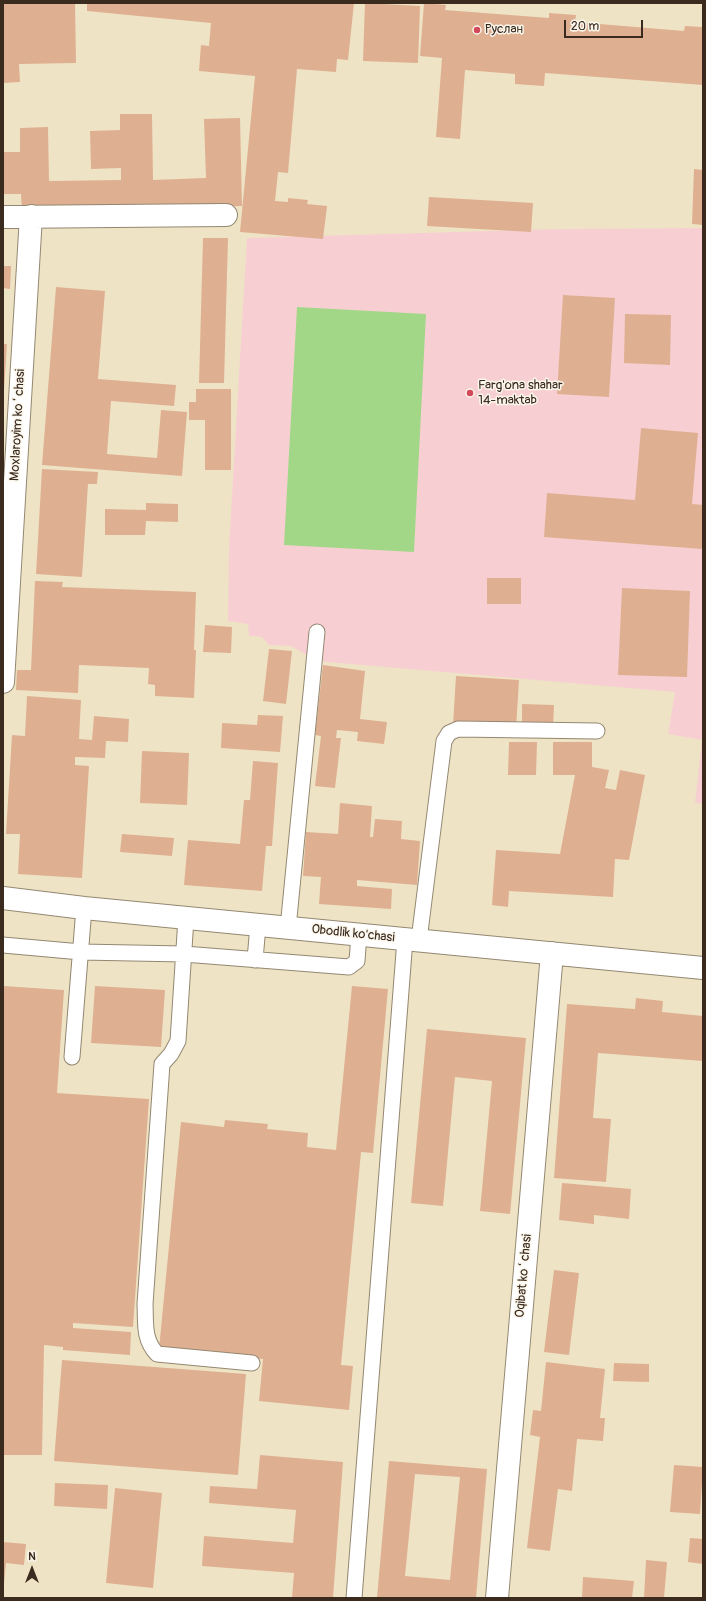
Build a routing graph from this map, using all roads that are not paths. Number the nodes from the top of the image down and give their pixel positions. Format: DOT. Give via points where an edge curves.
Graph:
graph roads {
  1 [pos="226,215"];
  2 [pos="31,216"];
  3 [pos="3,217"];
  4 [pos="317,632"];
  5 [pos="3,682"];
  6 [pos="597,731"];
  7 [pos="3,898"];
  8 [pos="84,908"];
  9 [pos="186,918"];
  10 [pos="258,925"];
  11 [pos="288,928"];
  12 [pos="359,934"];
  13 [pos="412,940"];
  14 [pos="3,945"];
  15 [pos="81,952"];
  16 [pos="552,953"];
  17 [pos="184,954"];
  18 [pos="255,960"];
  19 [pos="703,968"];
  20 [pos="72,1057"];
  21 [pos="252,1363"];
  22 [pos="354,1598"];
  23 [pos="497,1598"];
  1 -- 2 [label="street"];
  2 -- 3 [label="street"];
  2 -- 5 [label="street, Moxlaroyim koʻchasi"];
  4 -- 11 [label="lane"];
  6 -- 13 [label="lane" via="458,729 449,733 444,741"];
  7 -- 8 [label="street, Obodlik ko'chasi"];
  8 -- 9 [label="street, Obodlik ko'chasi"];
  8 -- 15 [label="lane"];
  9 -- 10 [label="street, Obodlik ko'chasi"];
  9 -- 17 [label="lane"];
  10 -- 11 [label="street, Obodlik ko'chasi"];
  10 -- 18 [label="lane"];
  11 -- 12 [label="street, Obodlik ko'chasi"];
  12 -- 13 [label="street, Obodlik ko'chasi"];
  12 -- 18 [label="lane" via="357,961 349,968"];
  13 -- 16 [label="street, Obodlik ko'chasi"];
  13 -- 22 [label="lane"];
  14 -- 15 [label="lane"];
  15 -- 17 [label="lane"];
  15 -- 20 [label="lane"];
  16 -- 19 [label="street, Obodlik ko'chasi"];
  16 -- 23 [label="street, Oqibat koʻchasi"];
  17 -- 18 [label="lane"];
  17 -- 21 [label="lane" via="178,1042 162,1064 145,1304 146,1334 150,1347 157,1354"];
}
